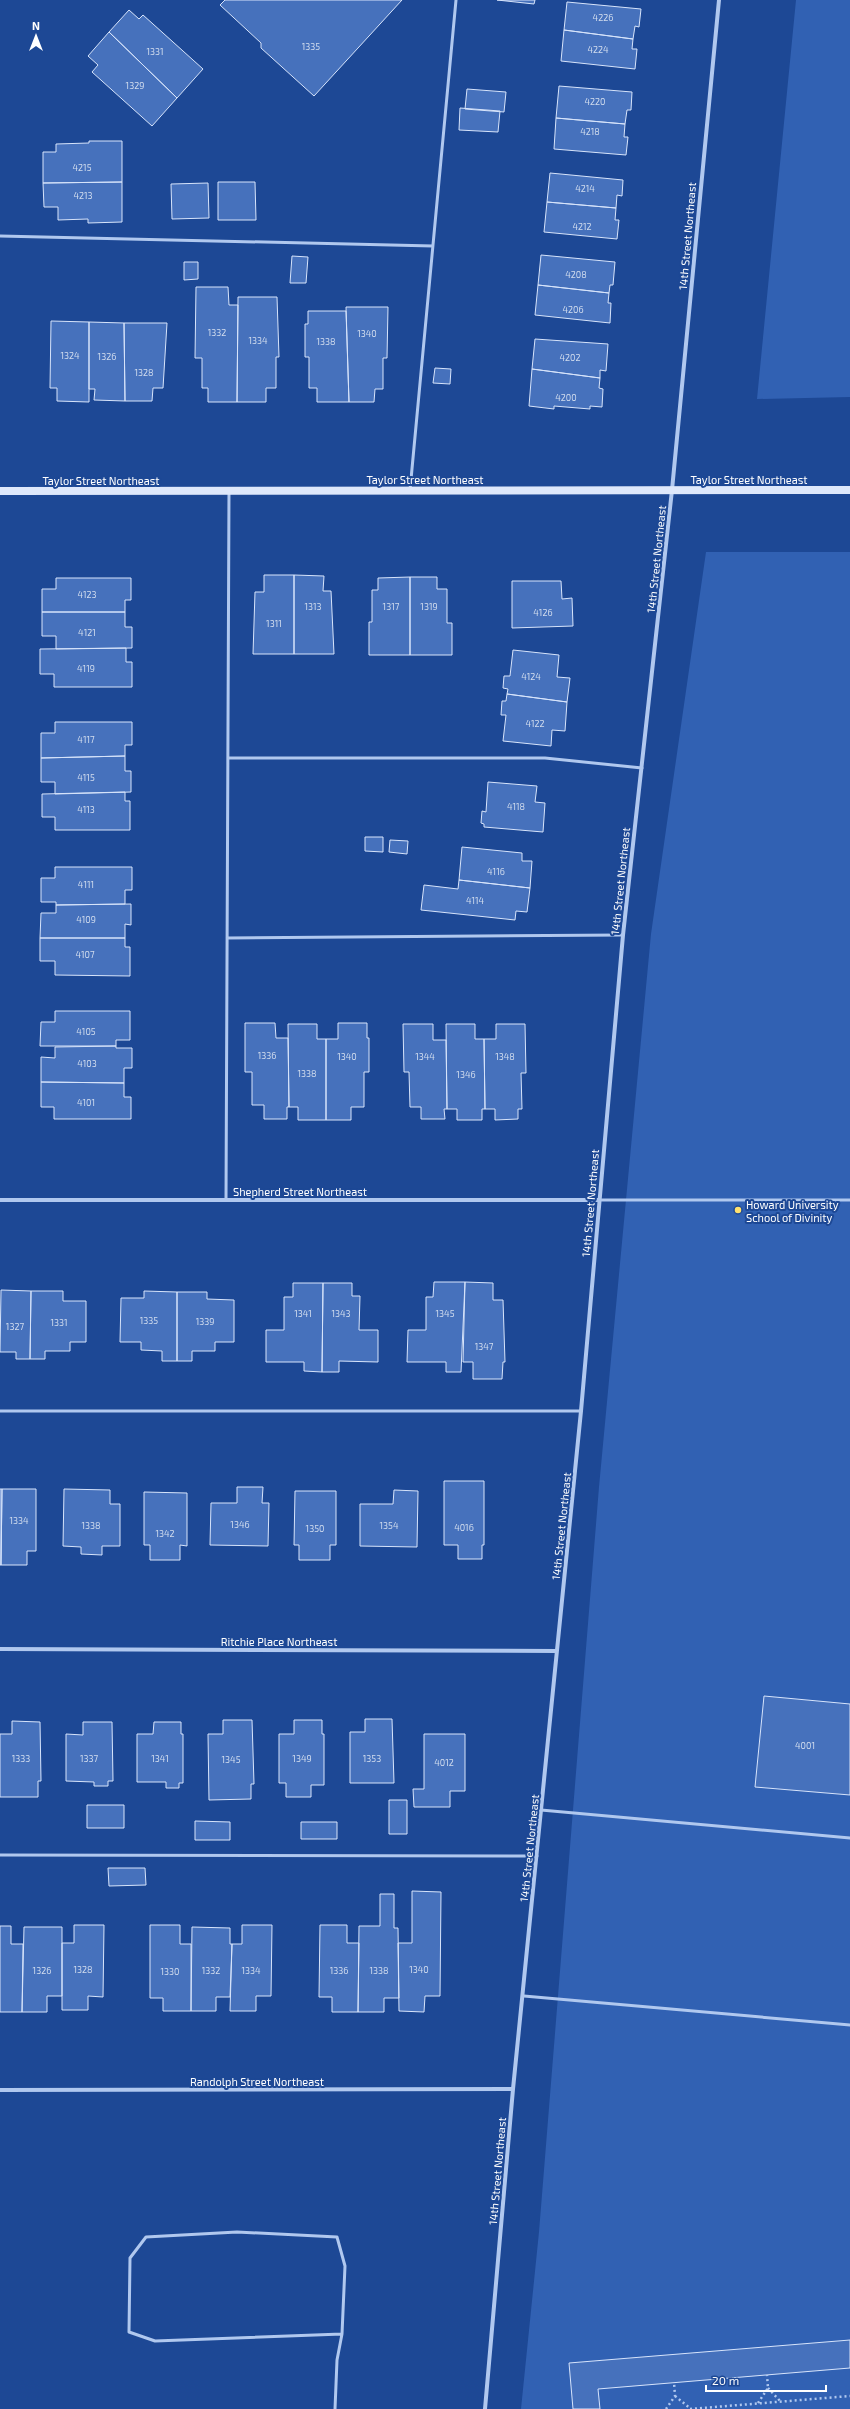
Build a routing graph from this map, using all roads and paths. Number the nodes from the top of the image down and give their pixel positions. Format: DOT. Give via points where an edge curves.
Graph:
graph roads {
  1 [pos="456,0"];
  2 [pos="719,0"];
  3 [pos="0,236"];
  4 [pos="433,246"];
  5 [pos="410,490"];
  6 [pos="672,490"];
  7 [pos="850,490"];
  8 [pos="0,491"];
  9 [pos="229,491"];
  10 [pos="228,758"];
  11 [pos="642,768"];
  12 [pos="623,935"];
  13 [pos="227,938"];
  14 [pos="0,1200"];
  15 [pos="226,1200"];
  16 [pos="600,1200"];
  17 [pos="850,1200"];
  18 [pos="581,1410"];
  19 [pos="0,1411"];
  20 [pos="0,1649"];
  21 [pos="557,1651"];
  22 [pos="541,1810"];
  23 [pos="850,1838"];
  24 [pos="0,1855"];
  25 [pos="537,1856"];
  26 [pos="524,1996"];
  27 [pos="850,2025"];
  28 [pos="513,2089"];
  29 [pos="0,2090"];
  30 [pos="342,2334"];
  31 [pos="767,2375"];
  32 [pos="674,2382"];
  33 [pos="768,2388"];
  34 [pos="675,2396"];
  35 [pos="850,2396"];
  36 [pos="781,2402"];
  37 [pos="757,2404"];
  38 [pos="335,2409"];
  39 [pos="485,2409"];
  40 [pos="666,2409"];
  41 [pos="691,2409"];
  1 -- 4 [label="lane"];
  2 -- 6 [label="street, 14th Street Northeast"];
  3 -- 4 [label="lane"];
  4 -- 5 [label="lane"];
  5 -- 6 [label="street, Taylor Street Northeast"];
  5 -- 9 [label="street, Taylor Street Northeast"];
  6 -- 7 [label="street, Taylor Street Northeast"];
  6 -- 11 [label="street, 14th Street Northeast"];
  8 -- 9 [label="street, Taylor Street Northeast"];
  9 -- 10 [label="lane"];
  10 -- 11 [label="lane" via="545,758"];
  10 -- 13 [label="lane"];
  11 -- 12 [label="street, 14th Street Northeast"];
  12 -- 13 [label="lane"];
  12 -- 16 [label="street, 14th Street Northeast"];
  13 -- 15 [label="lane"];
  14 -- 15 [label="street, Shepherd Street Northeast"];
  15 -- 16 [label="street, Shepherd Street Northeast"];
  16 -- 17 [label="lane"];
  16 -- 18 [label="street, 14th Street Northeast"];
  18 -- 19 [label="lane"];
  18 -- 21 [label="street, 14th Street Northeast"];
  20 -- 21 [label="street, Ritchie Place Northeast"];
  21 -- 22 [label="street, 14th Street Northeast"];
  22 -- 23 [label="lane"];
  22 -- 25 [label="street, 14th Street Northeast"];
  24 -- 25 [label="lane"];
  25 -- 26 [label="street, 14th Street Northeast"];
  26 -- 27 [label="lane"];
  26 -- 28 [label="street, 14th Street Northeast"];
  28 -- 29 [label="street, Randolph Street Northeast"];
  28 -- 39 [label="street, 14th Street Northeast"];
  30 -- 30 [label="lane" via="345,2266 337,2237 237,2232 146,2237 130,2258 129,2332 155,2341"];
  30 -- 38 [label="lane" via="337,2360"];
  31 -- 33 [label="path"];
  32 -- 34 [label="path"];
  33 -- 36 [label="path"];
  33 -- 37 [label="path"];
  34 -- 40 [label="path"];
  34 -- 41 [label="path"];
  35 -- 36 [label="path"];
  36 -- 37 [label="path"];
  37 -- 41 [label="path"];
}
